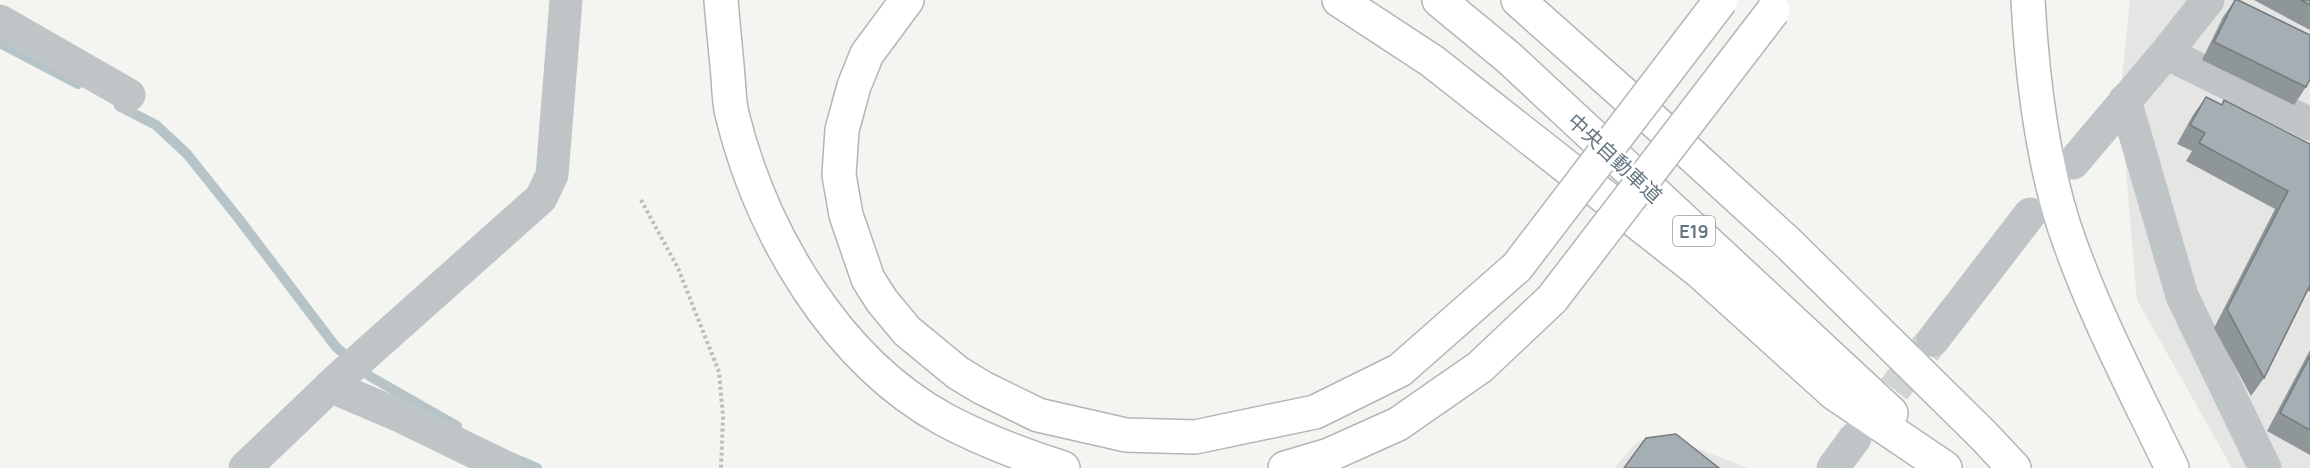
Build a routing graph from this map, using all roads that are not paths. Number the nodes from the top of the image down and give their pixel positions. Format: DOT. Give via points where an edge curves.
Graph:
graph roads {
  1 [pos="566,0"];
  2 [pos="721,0"];
  3 [pos="907,0"];
  4 [pos="1339,0"];
  5 [pos="1439,0"];
  6 [pos="1518,0"];
  7 [pos="1721,0"];
  8 [pos="2028,0"];
  9 [pos="2208,0"];
  10 [pos="1776,5"];
  11 [pos="0,21"];
  12 [pos="2166,53"];
  13 [pos="129,94"];
  14 [pos="2125,100"];
  15 [pos="2310,124"];
  16 [pos="2073,163"];
  17 [pos="2030,214"];
  18 [pos="1933,340"];
  19 [pos="334,382"];
  20 [pos="1855,438"];
  21 [pos="245,468"];
  22 [pos="507,468"];
  23 [pos="1063,468"];
  24 [pos="1285,468"];
  25 [pos="1833,468"];
  26 [pos="1945,468"];
  27 [pos="2014,468"];
  28 [pos="2172,468"];
  29 [pos="2265,468"];
  1 -- 19 [label="street" via="552,176 541,198"];
  2 -- 23 [label="highway" via="731,112 754,184 796,273 823,312 885,377 944,419 1011,451"];
  3 -- 7 [label="highway, bridge" via="867,54 854,86 842,130 838,175 846,215 868,279 882,301 907,330 958,373 1038,415 1126,435 1195,437 1315,412 1400,370 1517,267"];
  4 -- 26 [label="highway" via="1431,61 1699,271 1834,393"];
  5 -- 26 [label="highway, 中央自動車道 / E19" via="1508,57 1871,392"];
  6 -- 27 [label="highway, E19" via="1786,242"];
  8 -- 28 [label="highway" via="2039,122 2064,225 2102,323"];
  9 -- 12 [label="street"];
  10 -- 24 [label="highway, bridge" via="1552,299 1480,366 1398,424"];
  11 -- 13 [label="street"];
  12 -- 14 [label="street"];
  12 -- 15 [label="street"];
  14 -- 16 [label="street"];
  14 -- 29 [label="street" via="2181,296"];
  17 -- 18 [label="street"];
  19 -- 21 [label="street"];
  19 -- 22 [label="street"];
  20 -- 25 [label="street"];
}
